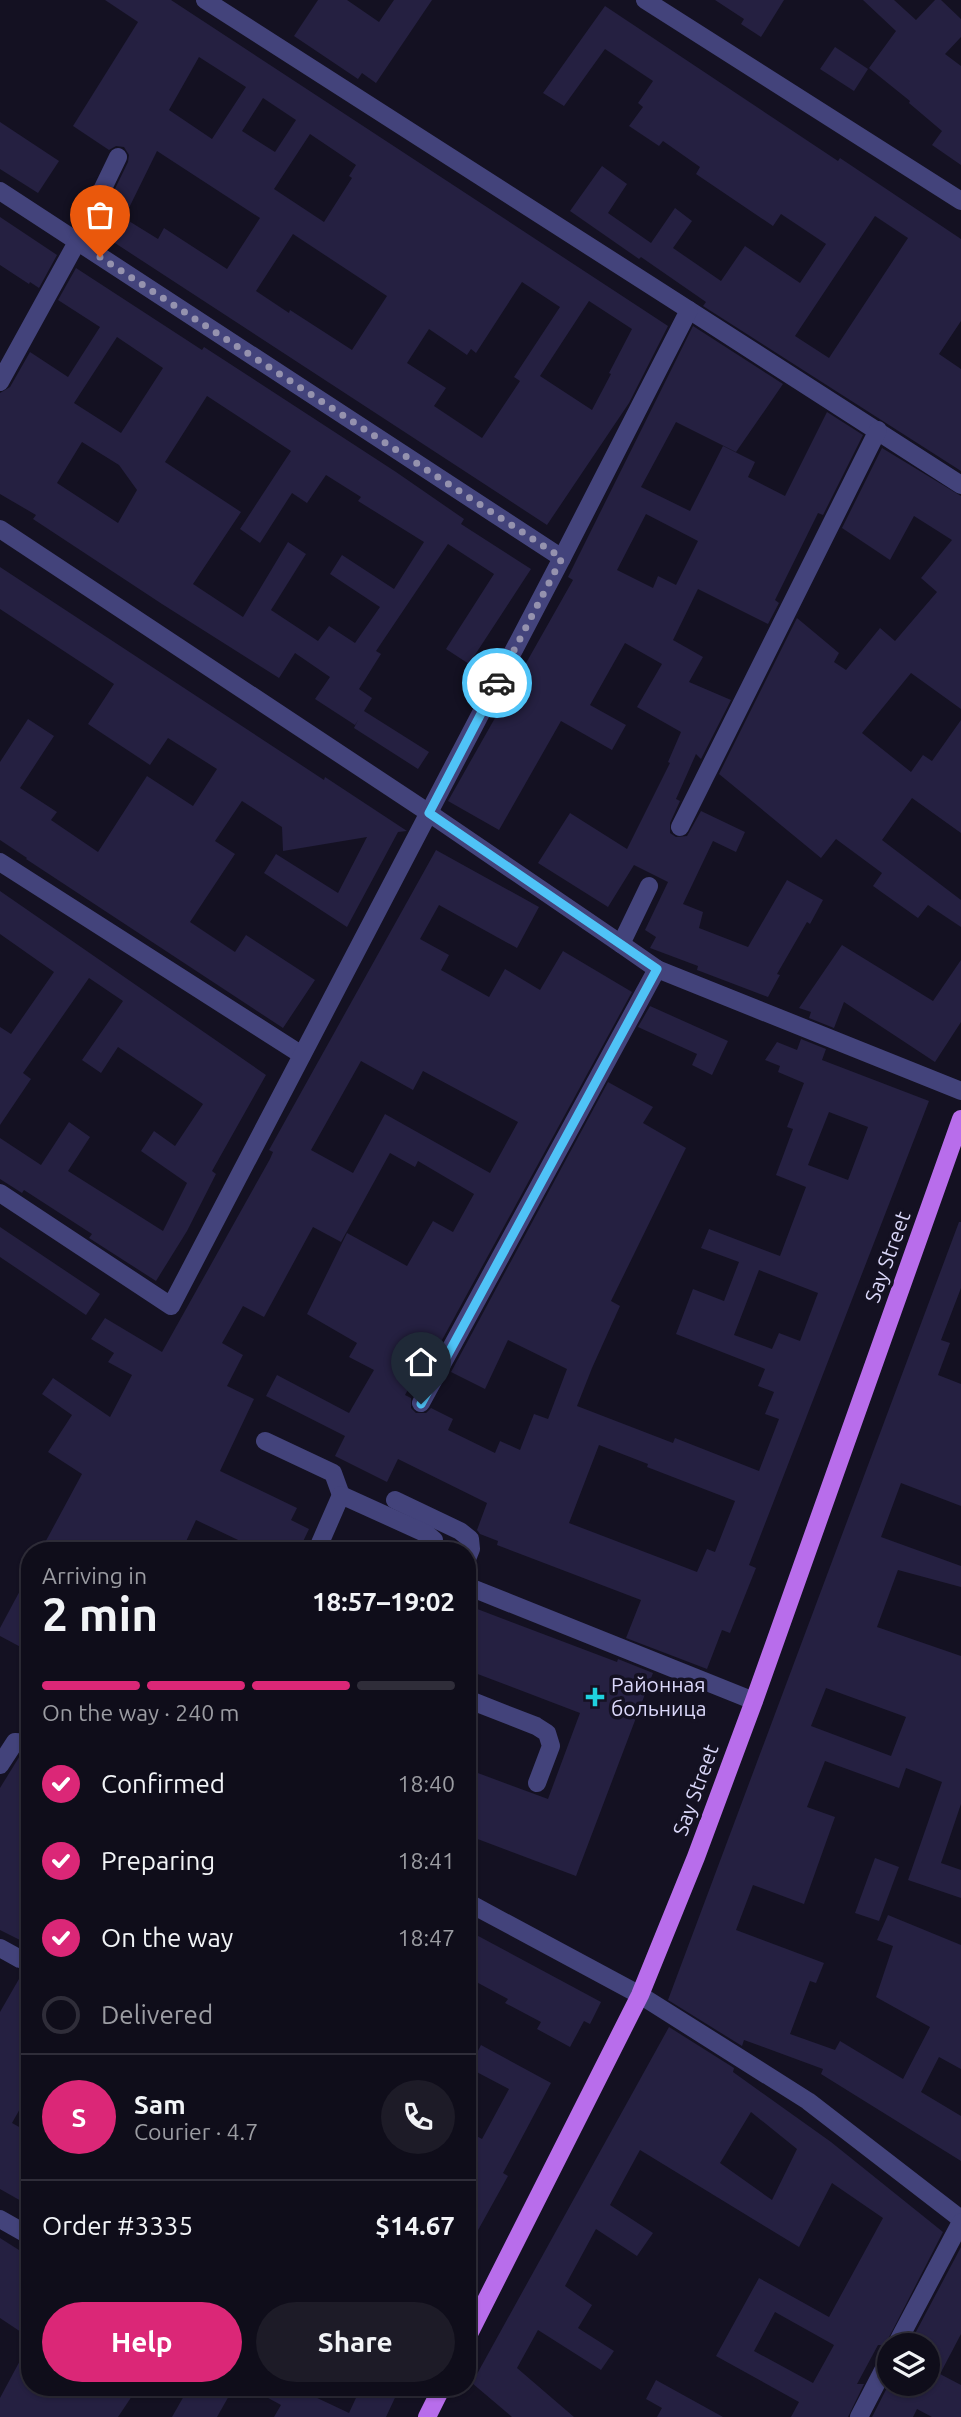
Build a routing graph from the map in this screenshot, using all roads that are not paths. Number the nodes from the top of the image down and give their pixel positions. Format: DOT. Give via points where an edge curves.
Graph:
graph roads {
  1 [pos="205,0"];
  2 [pos="645,0"];
  3 [pos="118,157"];
  4 [pos="0,191"];
  5 [pos="961,201"];
  6 [pos="78,242"];
  7 [pos="688,310"];
  8 [pos="0,382"];
  9 [pos="878,430"];
  10 [pos="961,485"];
  11 [pos="0,529"];
  12 [pos="562,558"];
  13 [pos="429,813"];
  14 [pos="680,827"];
  15 [pos="0,862"];
  16 [pos="649,886"];
  17 [pos="621,944"];
  18 [pos="657,969"];
  19 [pos="302,1055"];
  20 [pos="961,1091"];
  21 [pos="961,1119"];
  22 [pos="0,1193"];
  23 [pos="421,1404"];
  24 [pos="265,1441"];
  25 [pos="341,1495"];
  26 [pos="395,1500"];
  27 [pos="320,1542"];
  28 [pos="435,1542"];
  29 [pos="470,1542"];
  30 [pos="476,1590"];
  31 [pos="754,1701"];
  32 [pos="476,1703"];
  33 [pos="21,1742"];
  34 [pos="0,1765"];
  35 [pos="537,1783"];
  36 [pos="476,1907"];
  37 [pos="0,1948"];
  38 [pos="21,1959"];
  39 [pos="640,1995"];
  40 [pos="0,2218"];
  41 [pos="961,2220"];
  42 [pos="21,2230"];
  43 [pos="476,2320"];
  44 [pos="902,2333"];
  45 [pos="877,2382"];
  46 [pos="438,2396"];
  47 [pos="427,2417"];
  48 [pos="859,2417"];
  1 -- 7 [label="street"];
  2 -- 5 [label="street"];
  3 -- 6 [label="street"];
  4 -- 6 [label="street"];
  6 -- 8 [label="street"];
  6 -- 12 [label="street"];
  7 -- 9 [label="street"];
  7 -- 12 [label="street"];
  9 -- 10 [label="street"];
  9 -- 14 [label="street"];
  11 -- 13 [label="street"];
  12 -- 13 [label="street"];
  13 -- 17 [label="street"];
  13 -- 19 [label="street"];
  15 -- 19 [label="street"];
  16 -- 17 [label="street"];
  17 -- 18 [label="street"];
  18 -- 20 [label="street"];
  18 -- 23 [label="street"];
  19 -- 22 [label="street" via="171,1306"];
  21 -- 31 [label="main road, Say Street"];
  24 -- 25 [label="street" via="333,1474"];
  25 -- 27 [label="street"];
  25 -- 28 [label="street" via="427,1534"];
  26 -- 29 [label="street" via="460,1531"];
  30 -- 31 [label="street"];
  31 -- 39 [label="main road, Say Street"];
  32 -- 35 [label="street" via="547,1732 551,1746"];
  33 -- 34 [label="street" via="15,1742"];
  36 -- 39 [label="street"];
  37 -- 38 [label="street"];
  39 -- 41 [label="street" via="808,2101"];
  39 -- 43 [label="main road, Say Street"];
  40 -- 42 [label="street"];
  41 -- 44 [label="street"];
  45 -- 48 [label="street"];
  46 -- 47 [label="main road"];
}
